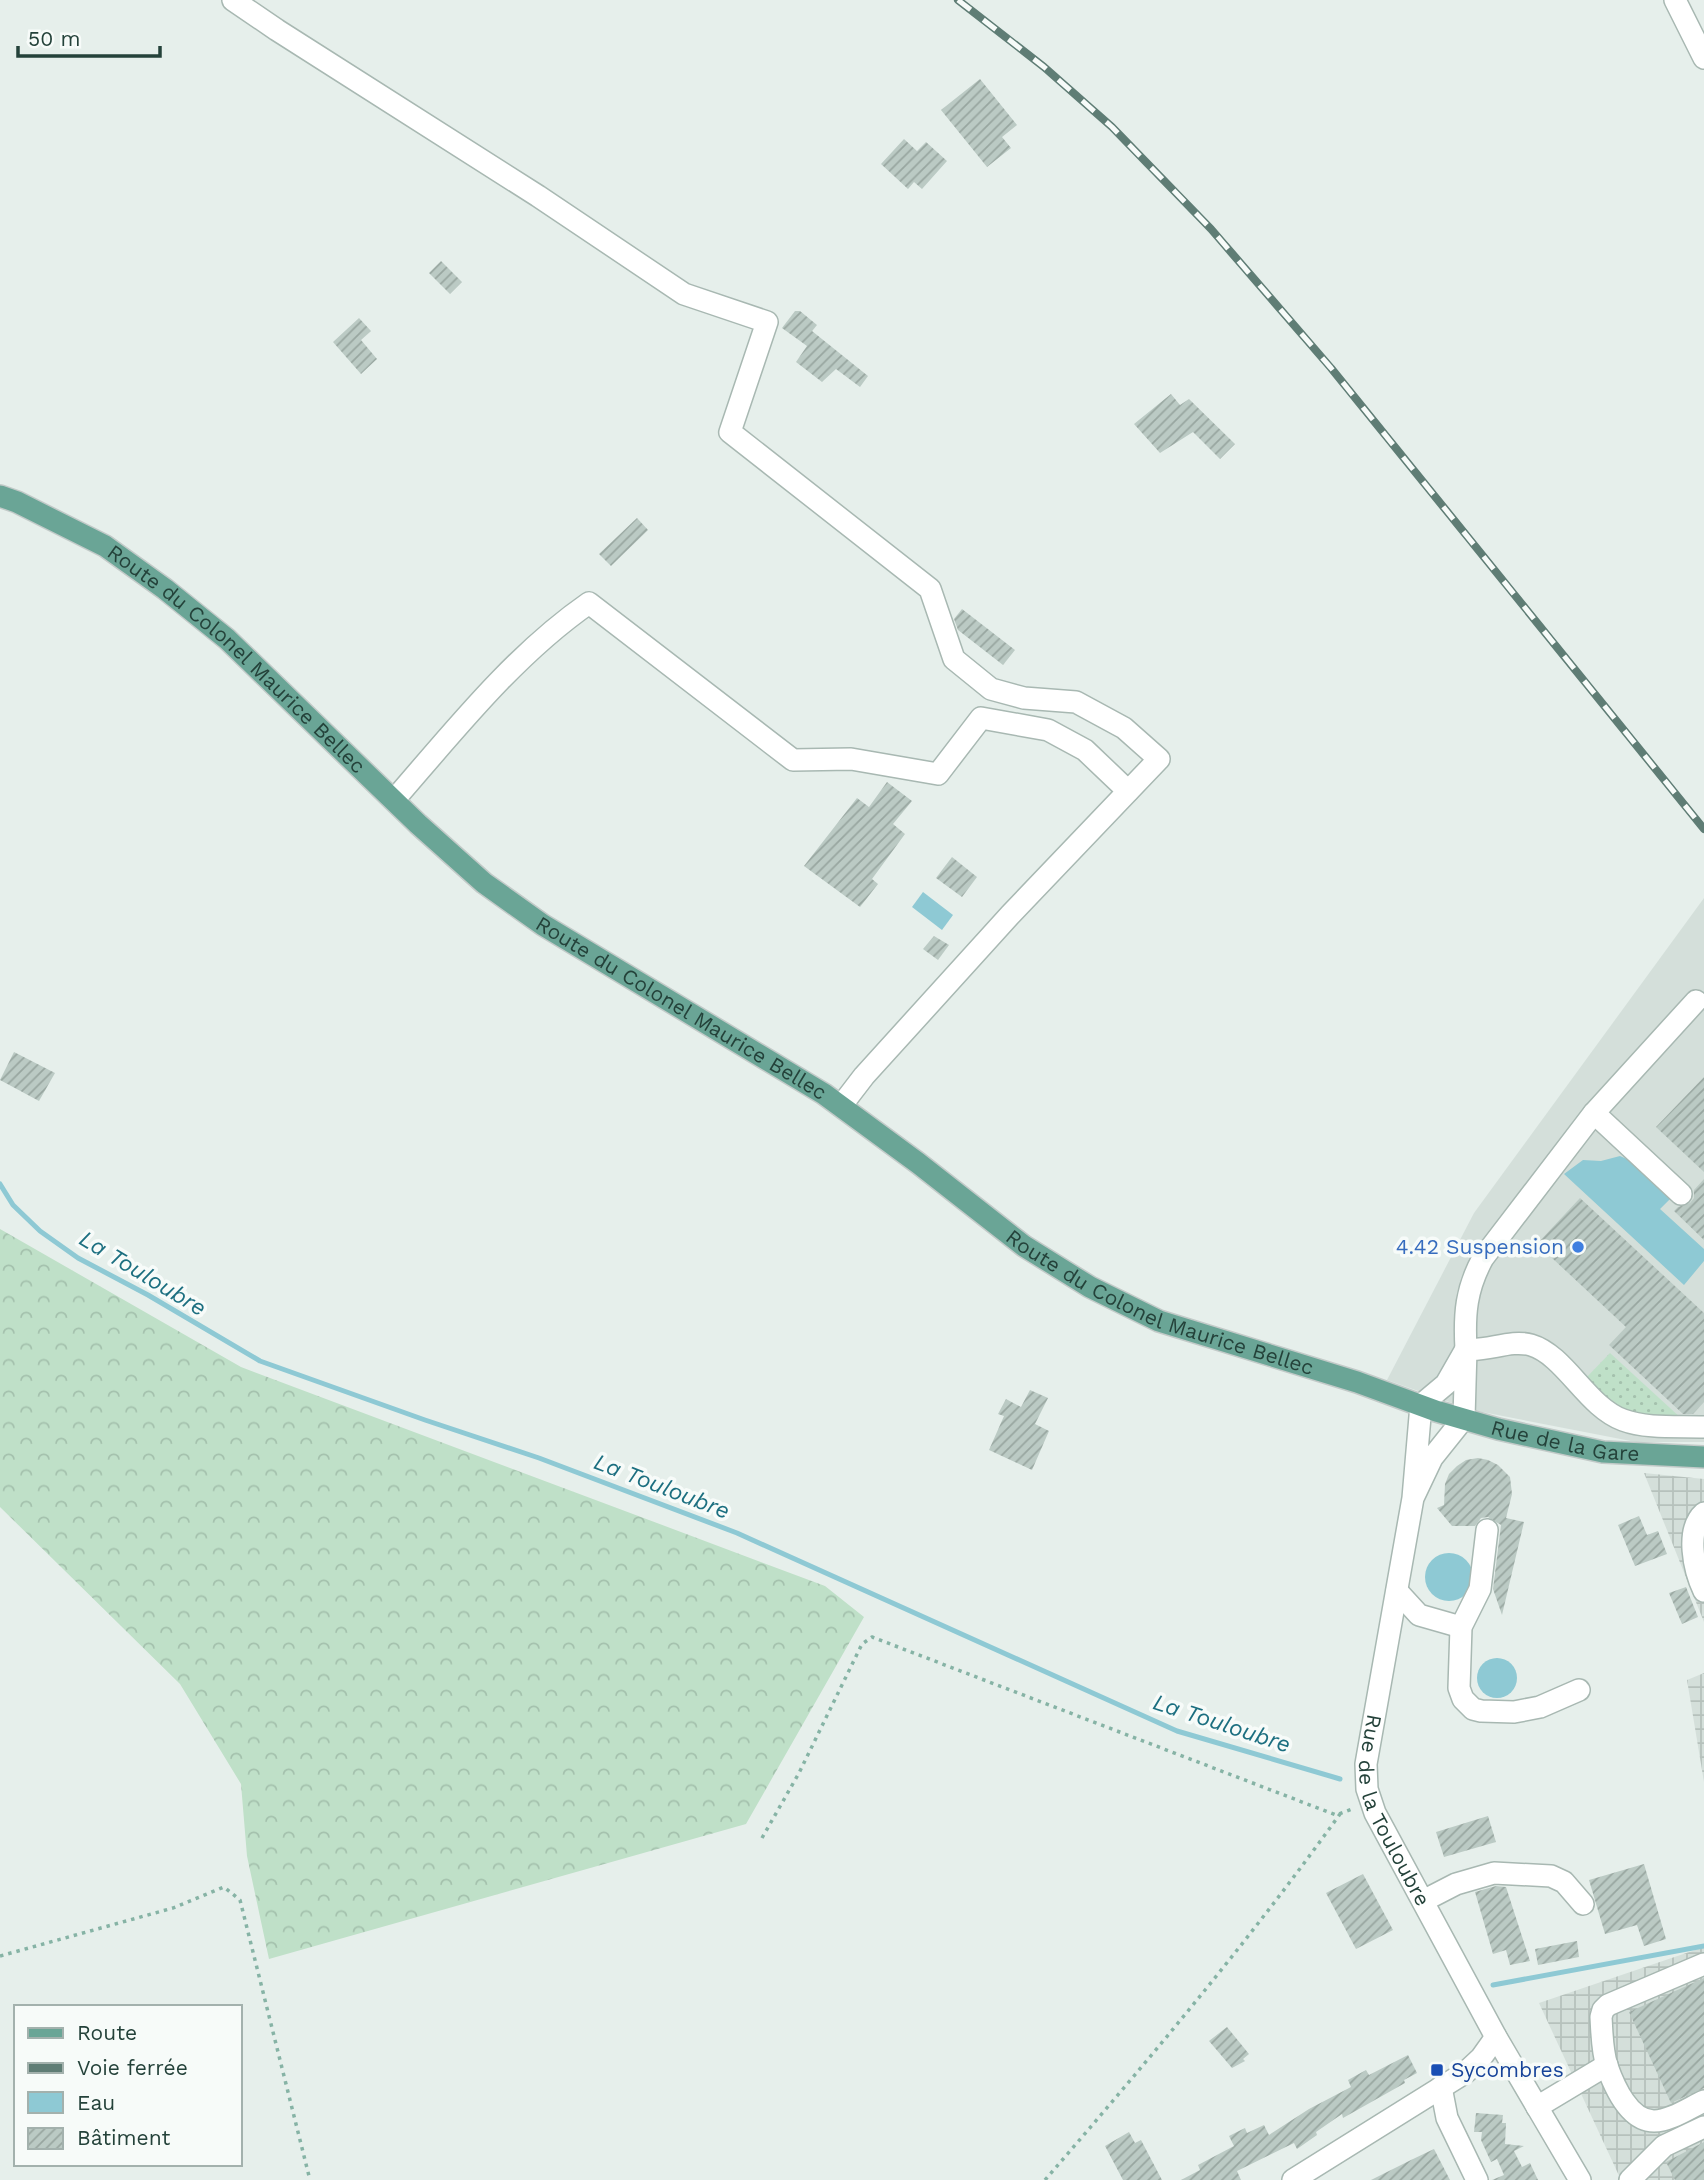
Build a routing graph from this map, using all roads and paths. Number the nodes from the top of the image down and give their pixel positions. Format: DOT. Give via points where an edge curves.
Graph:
graph roads {
  1 [pos="233,0"];
  2 [pos="1675,0"];
  3 [pos="1704,58"];
  4 [pos="0,496"];
  5 [pos="1128,791"];
  6 [pos="394,800"];
  7 [pos="1696,1001"];
  8 [pos="841,1106"];
  9 [pos="1594,1113"];
  10 [pos="1681,1195"];
  11 [pos="1466,1349"];
  12 [pos="1425,1407"];
  13 [pos="1464,1418"];
  14 [pos="1704,1427"];
  15 [pos="1704,1457"];
  16 [pos="1413,1498"];
  17 [pos="1704,1513"];
  18 [pos="1487,1531"];
  19 [pos="1397,1591"];
  20 [pos="1704,1591"];
  21 [pos="1419,1615"];
  22 [pos="1391,1622"];
  23 [pos="1461,1627"];
  24 [pos="1579,1690"];
  25 [pos="1361,1806"];
  26 [pos="1340,1814"];
  27 [pos="762,1838"];
  28 [pos="1423,1901"];
  29 [pos="1583,1904"];
  30 [pos="0,1956"];
  31 [pos="1704,1964"];
  32 [pos="1496,2037"];
  33 [pos="1511,2062"];
  34 [pos="1607,2065"];
  35 [pos="1466,2072"];
  36 [pos="1441,2087"];
  37 [pos="1419,2101"];
  38 [pos="1704,2101"];
  39 [pos="1537,2107"];
  40 [pos="1447,2118"];
  41 [pos="1704,2127"];
  42 [pos="310,2180"];
  43 [pos="1045,2180"];
  44 [pos="1293,2180"];
  45 [pos="1477,2180"];
  46 [pos="1580,2180"];
  47 [pos="1630,2180"];
  1 -- 5 [label="street" via="684,295 767,322 730,432 930,589 954,659 991,689 1024,698 1076,702 1124,728 1159,759"];
  2 -- 3 [label="street"];
  4 -- 6 [label="main road, Route du Colonel Maurice Bellec" via="105,546 165,589 227,639"];
  5 -- 6 [label="street" via="1085,750 1048,730 981,718 938,774 851,759 793,760 589,603 556,626"];
  5 -- 8 [label="street" via="1010,915"];
  6 -- 8 [label="main road, Route du Colonel Maurice Bellec" via="484,883 543,925"];
  7 -- 9 [label="street"];
  8 -- 12 [label="main road, Route du Colonel Maurice Bellec" via="1024,1247 1090,1287 1159,1321"];
  9 -- 10 [label="street"];
  9 -- 11 [label="street" via="1483,1258 1466,1301"];
  11 -- 12 [label="street" via="1446,1384"];
  11 -- 13 [label="street"];
  11 -- 14 [label="street" via="1529,1345 1545,1351 1606,1411 1622,1420"];
  12 -- 13 [label="main road, Rue de la Gare"];
  12 -- 16 [label="street"];
  13 -- 15 [label="main road, Rue de la Gare" via="1603,1452"];
  13 -- 16 [label="street, Rue de la Touloubre" via="1432,1458"];
  16 -- 19 [label="street, Rue de la Touloubre"];
  17 -- 20 [label="street" via="1693,1535"];
  18 -- 23 [label="street" via="1479,1589"];
  19 -- 21 [label="street"];
  19 -- 22 [label="street, Rue de la Touloubre"];
  21 -- 22 [label="street"];
  21 -- 23 [label="street"];
  22 -- 28 [label="street, Rue de la Touloubre" via="1366,1764 1367,1789 1375,1813"];
  23 -- 24 [label="street" via="1459,1688 1473,1709 1514,1712 1540,1707"];
  25 -- 26 [label="path"];
  26 -- 27 [label="path" via="872,1637 862,1644"];
  26 -- 43 [label="path" via="1244,1940"];
  28 -- 29 [label="street" via="1456,1884 1506,1873 1550,1876 1564,1882"];
  28 -- 32 [label="street, Rue de la Touloubre"];
  30 -- 42 [label="path" via="173,1908 224,1887 240,1900"];
  31 -- 34 [label="street" via="1602,2010"];
  32 -- 33 [label="street, Rue de la Touloubre"];
  32 -- 35 [label="street"];
  33 -- 35 [label="street"];
  33 -- 39 [label="street, Rue de la Touloubre"];
  34 -- 38 [label="street" via="1623,2099 1637,2116 1650,2121 1662,2121"];
  34 -- 39 [label="street"];
  35 -- 36 [label="street"];
  36 -- 37 [label="street"];
  36 -- 40 [label="street"];
  37 -- 40 [label="street"];
  37 -- 44 [label="street"];
  39 -- 46 [label="street, Rue de la Touloubre"];
  40 -- 45 [label="street"];
  41 -- 47 [label="street" via="1664,2146"];
}
